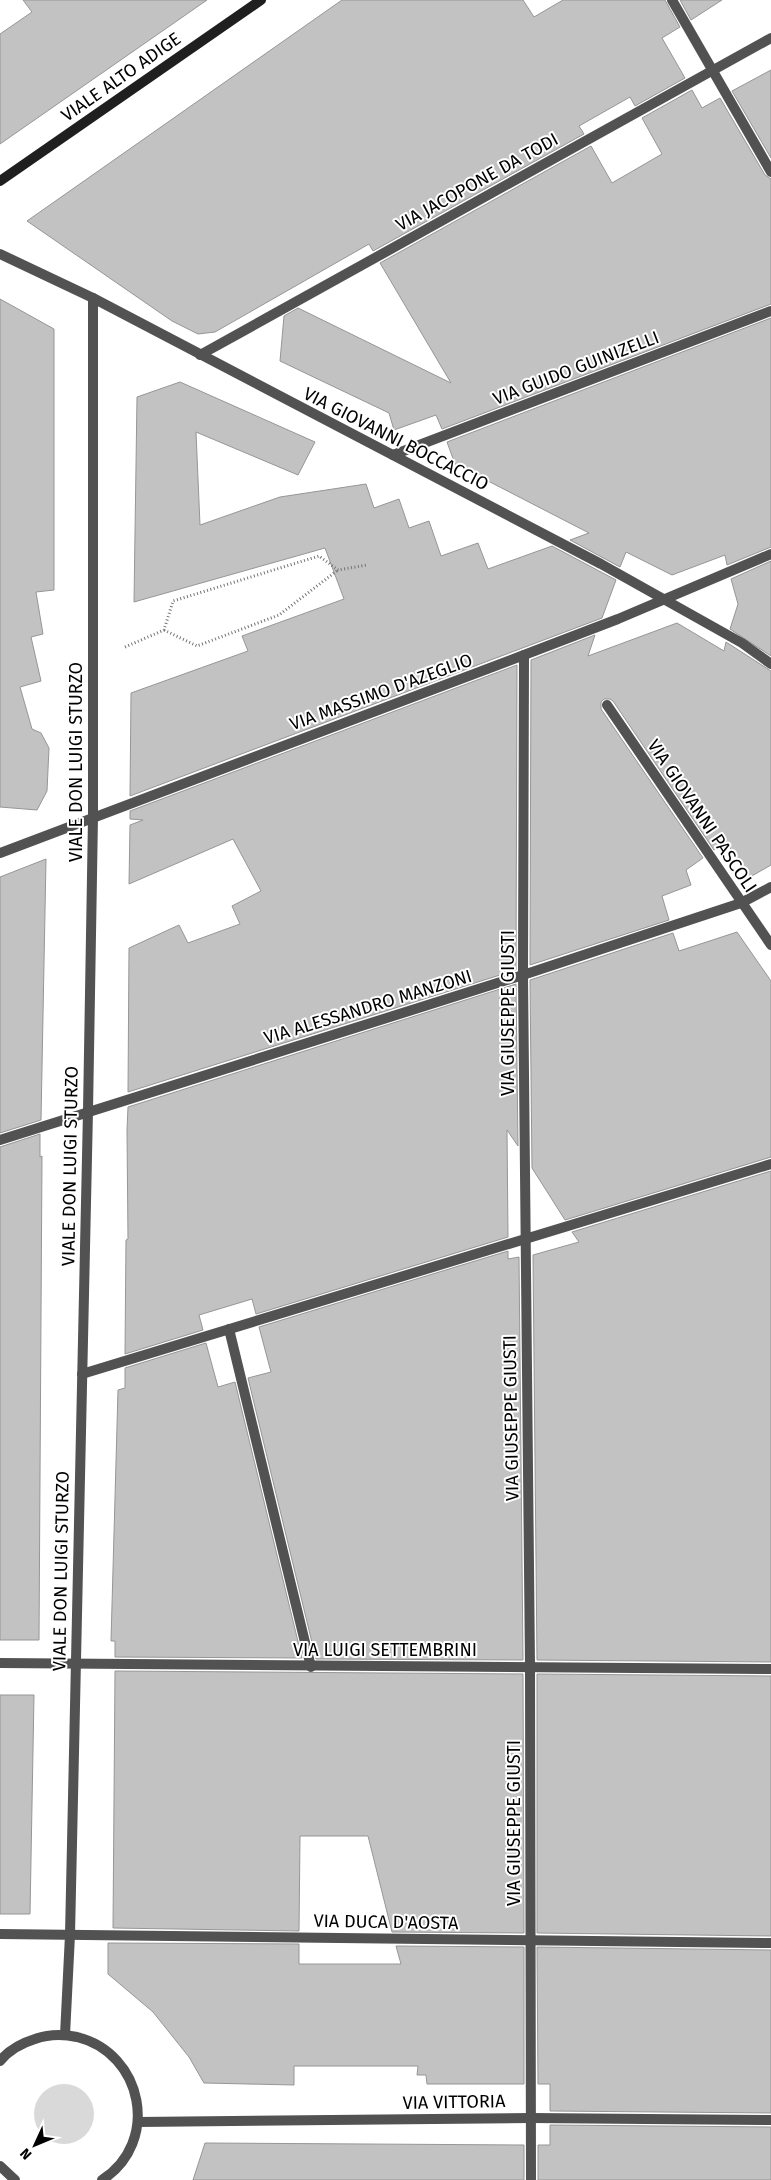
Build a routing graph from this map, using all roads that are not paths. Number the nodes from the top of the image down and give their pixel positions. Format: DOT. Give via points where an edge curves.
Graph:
graph roads {
  1 [pos="261,0"];
  2 [pos="672,0"];
  3 [pos="771,38"];
  4 [pos="712,70"];
  5 [pos="771,172"];
  6 [pos="0,181"];
  7 [pos="0,254"];
  8 [pos="93,298"];
  9 [pos="771,312"];
  10 [pos="200,355"];
  11 [pos="393,455"];
  12 [pos="771,554"];
  13 [pos="662,599"];
  14 [pos="524,656"];
  15 [pos="771,664"];
  16 [pos="607,705"];
  17 [pos="93,817"];
  18 [pos="0,853"];
  19 [pos="771,887"];
  20 [pos="741,903"];
  21 [pos="771,945"];
  22 [pos="523,975"];
  23 [pos="88,1111"];
  24 [pos="0,1140"];
  25 [pos="771,1164"];
  26 [pos="525,1238"];
  27 [pos="229,1328"];
  28 [pos="82,1374"];
  29 [pos="74,1662"];
  30 [pos="0,1663"];
  31 [pos="530,1666"];
  32 [pos="311,1667"];
  33 [pos="771,1669"];
  34 [pos="0,1934"];
  35 [pos="70,1935"];
  36 [pos="530,1941"];
  37 [pos="771,1943"];
  38 [pos="65,2035"];
  39 [pos="0,2061"];
  40 [pos="531,2118"];
  41 [pos="771,2120"];
  42 [pos="138,2122"];
  43 [pos="0,2166"];
  44 [pos="15,2180"];
  45 [pos="102,2180"];
  46 [pos="532,2180"];
  1 -- 6 [label="street, VIALE ALTO ADIGE"];
  2 -- 4 [label="street"];
  3 -- 4 [label="street, VIA JACOPONE DA TODI"];
  4 -- 5 [label="street"];
  4 -- 10 [label="street, VIA JACOPONE DA TODI"];
  7 -- 8 [label="street, VIA GIOVANNI BOCCACCIO"];
  8 -- 10 [label="street, VIA GIOVANNI BOCCACCIO"];
  8 -- 17 [label="street, VIALE DON LUIGI STURZO"];
  9 -- 11 [label="street, VIA GUIDO GUINIZELLI"];
  10 -- 11 [label="street, VIA GIOVANNI BOCCACCIO"];
  11 -- 13 [label="street, VIA GIOVANNI BOCCACCIO"];
  12 -- 13 [label="street, VIA MASSIMO D'AZEGLIO"];
  13 -- 14 [label="street, VIA MASSIMO D'AZEGLIO"];
  13 -- 15 [label="street, VIA GIOVANNI BOCCACCIO" via="742,642"];
  14 -- 17 [label="street, VIA MASSIMO D'AZEGLIO"];
  14 -- 22 [label="street, VIA GIUSEPPE GIUSTI"];
  16 -- 20 [label="street, VIA GIOVANNI PASCOLI"];
  17 -- 18 [label="street, VIA MASSIMO D'AZEGLIO"];
  17 -- 23 [label="street, VIALE DON LUIGI STURZO"];
  19 -- 20 [label="street, VIA ALESSANDRO MANZONI"];
  20 -- 21 [label="street, VIA GIOVANNI PASCOLI"];
  20 -- 22 [label="street, VIA ALESSANDRO MANZONI"];
  22 -- 23 [label="street, VIA ALESSANDRO MANZONI"];
  22 -- 26 [label="street, VIA GIUSEPPE GIUSTI"];
  23 -- 24 [label="street, VIA ALESSANDRO MANZONI"];
  23 -- 28 [label="street, VIALE DON LUIGI STURZO"];
  25 -- 26 [label="street"];
  26 -- 27 [label="street"];
  26 -- 31 [label="street, VIA GIUSEPPE GIUSTI"];
  27 -- 28 [label="street"];
  27 -- 32 [label="street"];
  28 -- 29 [label="street, VIALE DON LUIGI STURZO"];
  29 -- 30 [label="street, VIA LUIGI SETTEMBRINI"];
  29 -- 32 [label="street, VIA LUIGI SETTEMBRINI"];
  29 -- 35 [label="street, VIALE DON LUIGI STURZO"];
  31 -- 32 [label="street, VIA LUIGI SETTEMBRINI"];
  31 -- 33 [label="street, VIA LUIGI SETTEMBRINI"];
  31 -- 36 [label="street, VIA GIUSEPPE GIUSTI"];
  34 -- 35 [label="street, VIA DUCA D'AOSTA"];
  35 -- 36 [label="street, VIA DUCA D'AOSTA"];
  35 -- 38 [label="street, VIALE DON LUIGI STURZO"];
  36 -- 37 [label="street, VIA DUCA D'AOSTA"];
  36 -- 40 [label="street, VIA GIUSEPPE GIUSTI"];
  38 -- 39 [label="street" via="43,2036 22,2043"];
  38 -- 42 [label="street" via="90,2040 111,2054 127,2073 136,2097"];
  40 -- 41 [label="street, VIA VITTORIA"];
  40 -- 42 [label="street, VIA VITTORIA"];
  40 -- 46 [label="street, VIA GIUSEPPE GIUSTI"];
  42 -- 45 [label="street" via="132,2144 121,2163"];
  43 -- 44 [label="street"];
}
